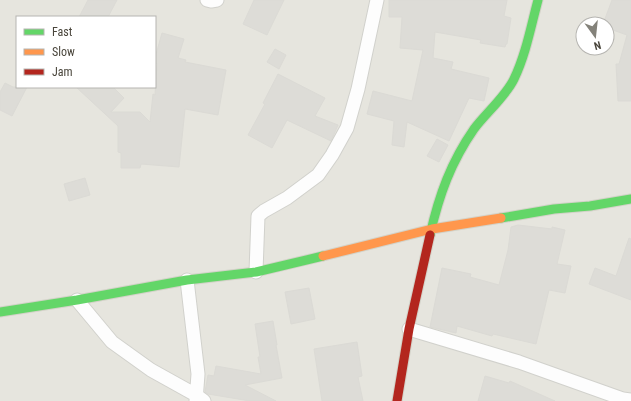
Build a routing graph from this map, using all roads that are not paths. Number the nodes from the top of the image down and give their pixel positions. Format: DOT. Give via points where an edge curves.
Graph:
graph roads {
  1 [pos="207,0"];
  2 [pos="217,0"];
  3 [pos="377,0"];
  4 [pos="538,0"];
  5 [pos="631,199"];
  6 [pos="432,229"];
  7 [pos="256,272"];
  8 [pos="187,280"];
  9 [pos="77,300"];
  10 [pos="0,312"];
  11 [pos="409,329"];
  12 [pos="199,399"];
  13 [pos="631,400"];
  14 [pos="397,401"];
  1 -- 2 [label="street"];
  3 -- 7 [label="street" via="347,128 318,175 258,216"];
  4 -- 6 [label="street" via="514,80 475,128 454,160 437,205"];
  5 -- 6 [label="street"];
  6 -- 7 [label="street"];
  6 -- 11 [label="street"];
  7 -- 8 [label="street"];
  8 -- 9 [label="street"];
  8 -- 12 [label="street"];
  9 -- 10 [label="street"];
  9 -- 12 [label="street" via="112,342 151,370"];
  11 -- 13 [label="street" via="519,362 623,400"];
  11 -- 14 [label="street"];
}
